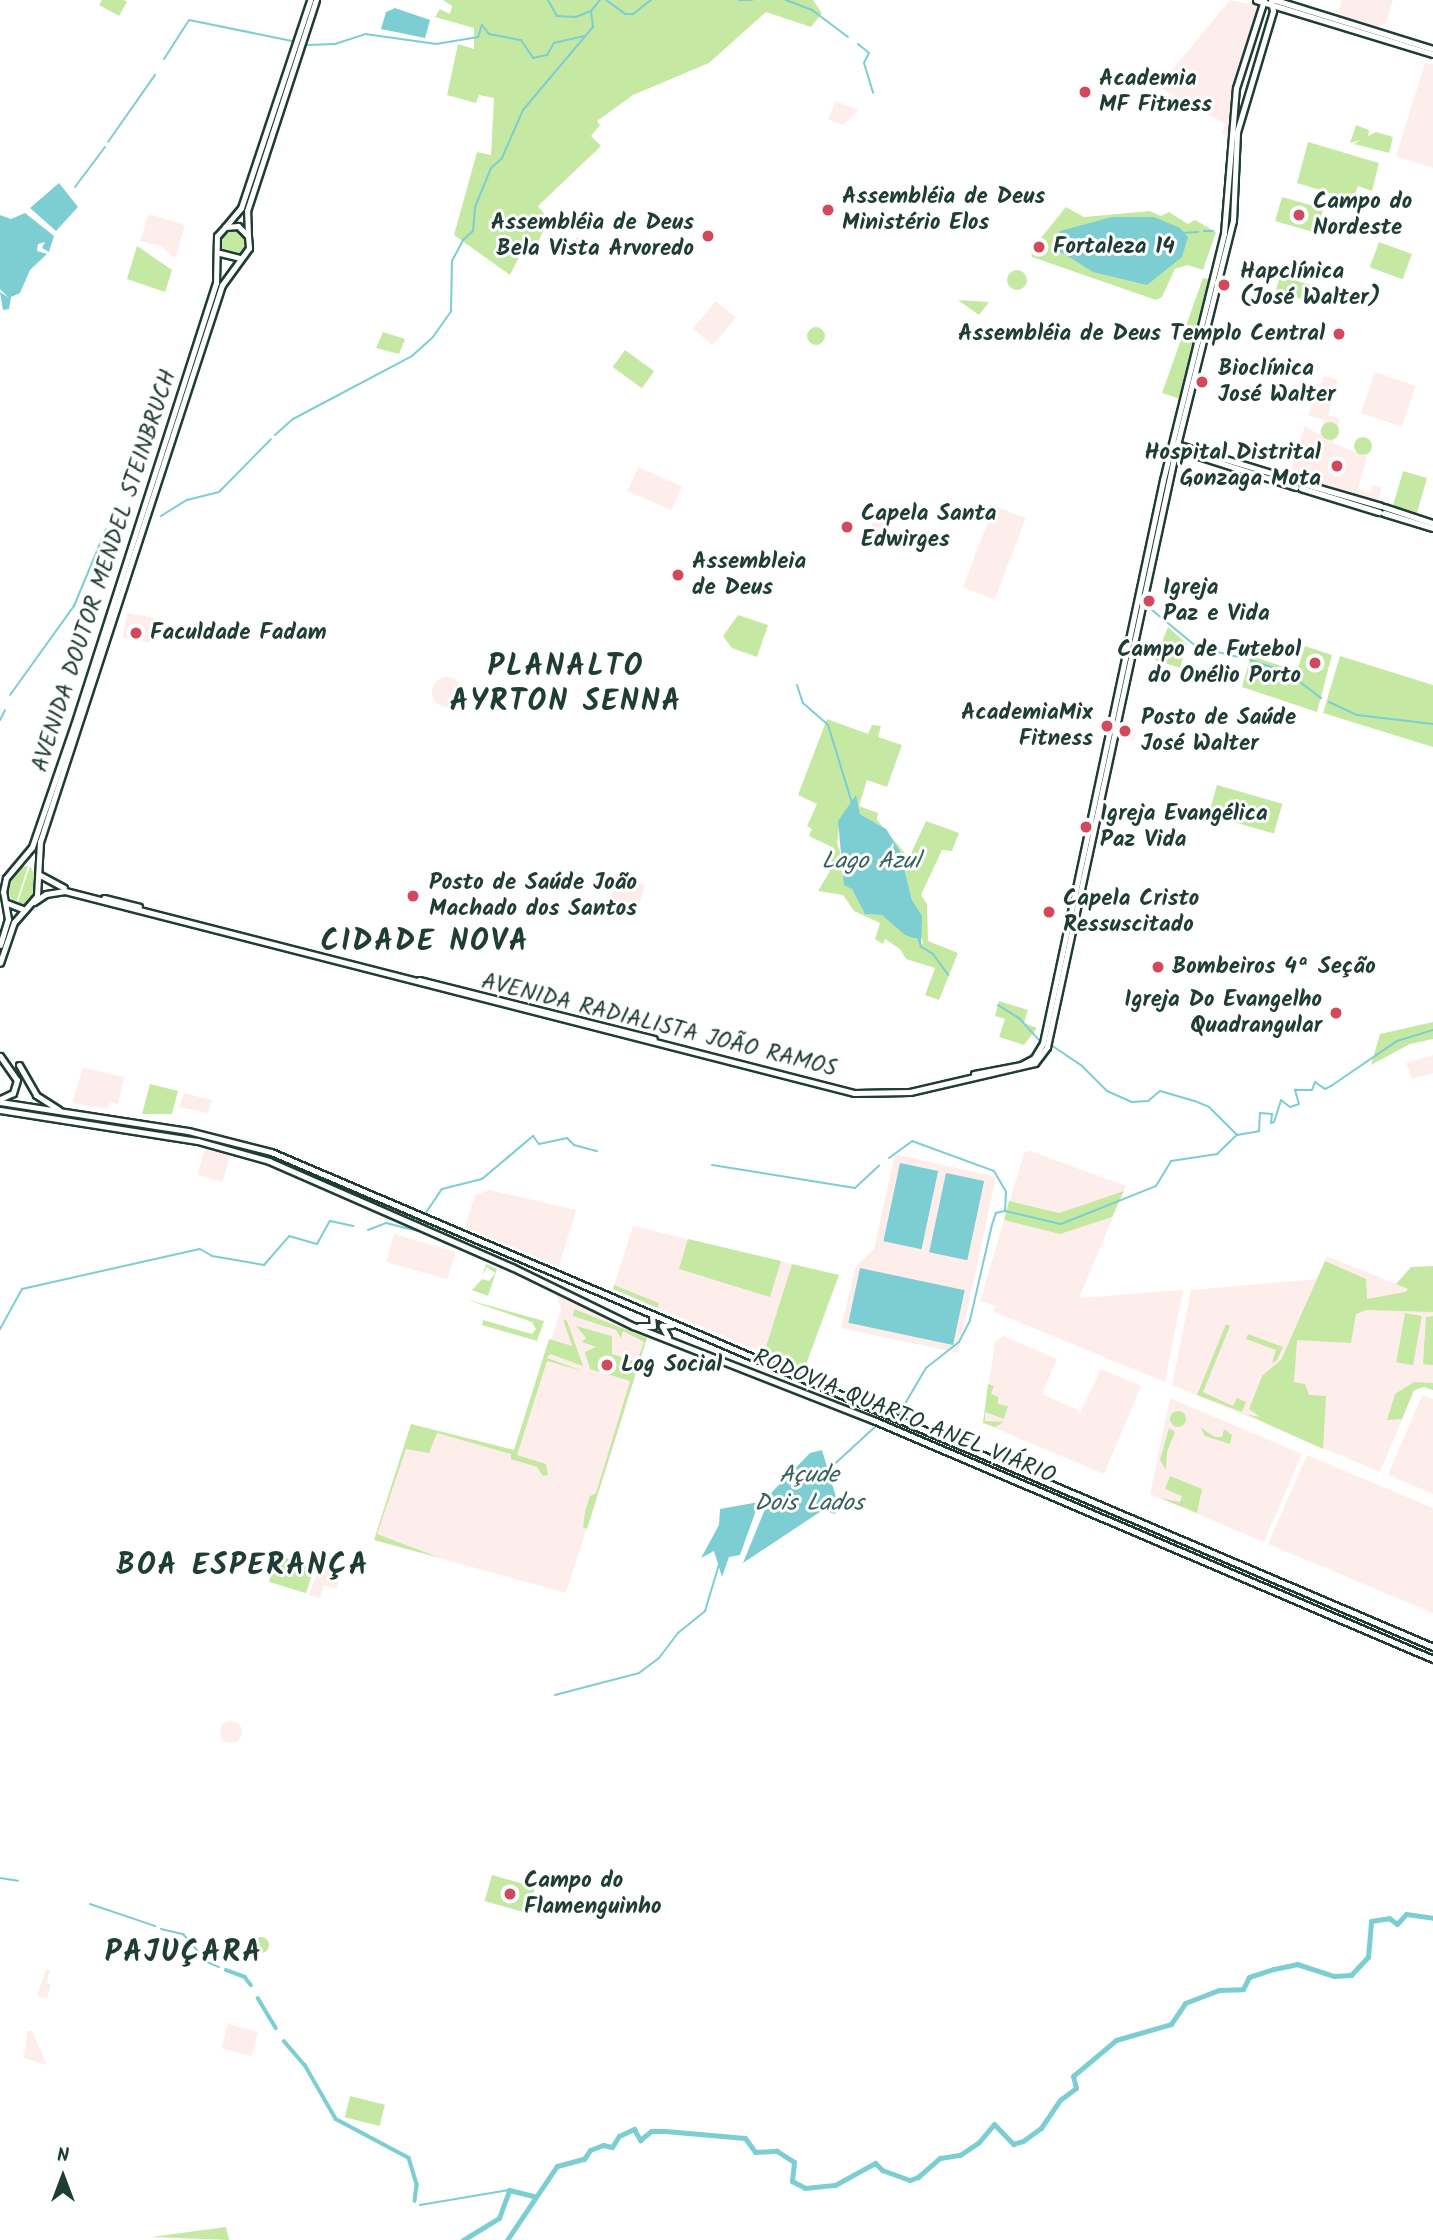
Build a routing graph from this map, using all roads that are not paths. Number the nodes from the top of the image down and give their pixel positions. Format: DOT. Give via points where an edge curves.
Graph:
graph roads {
  1 [pos="310,0"];
  2 [pos="316,0"];
  3 [pos="1256,0"];
  4 [pos="1263,1"];
  5 [pos="1272,2"];
  6 [pos="1433,49"];
  7 [pos="1433,54"];
  8 [pos="225,227"];
  9 [pos="1227,234"];
  10 [pos="248,236"];
  11 [pos="1224,245"];
  12 [pos="1214,250"];
  13 [pos="218,251"];
  14 [pos="241,257"];
  15 [pos="219,284"];
  16 [pos="1174,446"];
  17 [pos="1433,526"];
  18 [pos="19,864"];
  19 [pos="39,872"];
  20 [pos="34,902"];
  21 [pos="6,903"];
  22 [pos="25,910"];
  23 [pos="0,945"];
  24 [pos="0,963"];
  25 [pos="0,1056"];
  26 [pos="19,1065"];
  27 [pos="914,1089"];
  28 [pos="0,1100"];
  29 [pos="0,1110"];
  30 [pos="68,1114"];
  31 [pos="170,1128"];
  32 [pos="162,1134"];
  33 [pos="438,1224"];
  34 [pos="436,1235"];
  35 [pos="641,1310"];
  36 [pos="633,1326"];
  37 [pos="682,1327"];
  38 [pos="678,1344"];
  39 [pos="969,1448"];
  40 [pos="966,1459"];
  41 [pos="1100,1504"];
  42 [pos="1096,1513"];
  43 [pos="1206,1549"];
  44 [pos="1202,1559"];
  45 [pos="1233,1561"];
  46 [pos="1232,1572"];
  47 [pos="1433,1647"];
  48 [pos="1433,1659"];
  1 -- 8 [label="main road" via="241,208"];
  2 -- 10 [label="main road" via="247,211"];
  3 -- 4 [label="main road"];
  4 -- 5 [label="main road"];
  4 -- 9 [label="main road" via="1236,89"];
  5 -- 6 [label="main road"];
  5 -- 7 [label="main road"];
  5 -- 9 [label="main road" via="1273,12 1237,132"];
  8 -- 10 [label="main road" via="238,226"];
  8 -- 13 [label="main road" via="217,236"];
  9 -- 11 [label="main road"];
  10 -- 14 [label="main road" via="249,248"];
  11 -- 12 [label="main road"];
  11 -- 16 [label="main road"];
  13 -- 14 [label="main road" via="228,258"];
  13 -- 15 [label="main road"];
  14 -- 15 [label="main road"];
  15 -- 18 [label="main road, AVENIDA DOUTOR MENDEL STEINBRUCH" via="33,847"];
  15 -- 19 [label="main road, AVENIDA DOUTOR MENDEL STEINBRUCH" via="40,842"];
  16 -- 17 [label="main road"];
  16 -- 27 [label="main road" via="1047,1047 1023,1067"];
  18 -- 19 [label="main road" via="30,863"];
  18 -- 21 [label="main road" via="6,878"];
  19 -- 20 [label="main road"];
  19 -- 27 [label="main road, AVENIDA RADIALISTA JOÃO RAMOS" via="56,886 814,1082 866,1091"];
  20 -- 22 [label="main road"];
  20 -- 27 [label="main road, AVENIDA RADIALISTA JOÃO RAMOS" via="46,894 65,891 814,1085 865,1094"];
  21 -- 22 [label="main road"];
  21 -- 23 [label="main road" via="8,919"];
  22 -- 24 [label="main road" via="14,922"];
  25 -- 28 [label="main road" via="18,1080 13,1093"];
  26 -- 30 [label="main road" via="39,1098"];
  28 -- 30 [label="main road, RODOVIA QUARTO ANEL VIÁRIO"];
  29 -- 32 [label="main road, RODOVIA QUARTO ANEL VIÁRIO"];
  30 -- 31 [label="main road, RODOVIA QUARTO ANEL VIÁRIO"];
  31 -- 32 [label="main road"];
  31 -- 33 [label="main road, RODOVIA QUARTO ANEL VIÁRIO" via="271,1152"];
  32 -- 34 [label="main road, RODOVIA QUARTO ANEL VIÁRIO" via="269,1161"];
  33 -- 34 [label="main road"];
  33 -- 35 [label="main road, RODOVIA QUARTO ANEL VIÁRIO"];
  34 -- 36 [label="main road, RODOVIA QUARTO ANEL VIÁRIO"];
  35 -- 36 [label="main road" via="656,1323"];
  35 -- 37 [label="main road, RODOVIA QUARTO ANEL VIÁRIO"];
  36 -- 38 [label="main road, RODOVIA QUARTO ANEL VIÁRIO"];
  37 -- 38 [label="main road" via="664,1324 661,1328"];
  37 -- 39 [label="main road, RODOVIA QUARTO ANEL VIÁRIO"];
  38 -- 40 [label="main road, RODOVIA QUARTO ANEL VIÁRIO"];
  39 -- 40 [label="main road"];
  39 -- 41 [label="main road, RODOVIA QUARTO ANEL VIÁRIO"];
  40 -- 42 [label="main road, RODOVIA QUARTO ANEL VIÁRIO"];
  41 -- 42 [label="main road"];
  41 -- 43 [label="main road, RODOVIA QUARTO ANEL VIÁRIO"];
  42 -- 44 [label="main road, RODOVIA QUARTO ANEL VIÁRIO"];
  43 -- 44 [label="main road"];
  43 -- 45 [label="main road, RODOVIA QUARTO ANEL VIÁRIO"];
  44 -- 46 [label="main road, RODOVIA QUARTO ANEL VIÁRIO"];
  45 -- 46 [label="main road"];
  45 -- 47 [label="main road, RODOVIA QUARTO ANEL VIÁRIO"];
  46 -- 48 [label="main road, RODOVIA QUARTO ANEL VIÁRIO"];
}
